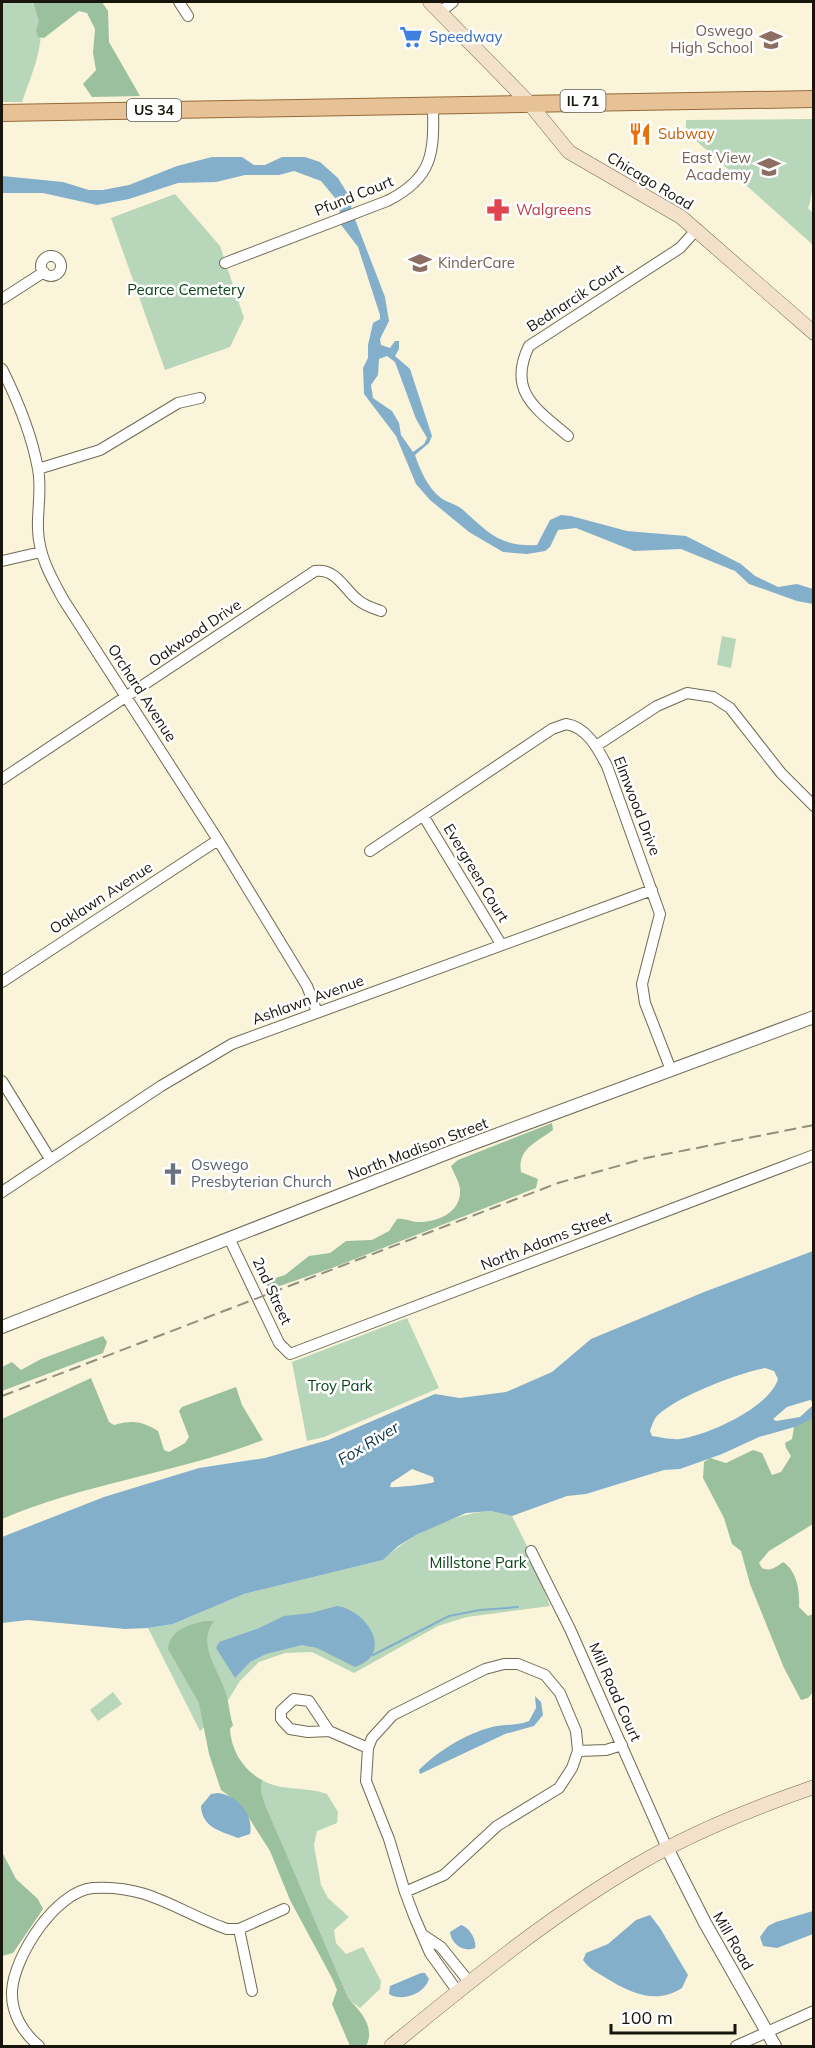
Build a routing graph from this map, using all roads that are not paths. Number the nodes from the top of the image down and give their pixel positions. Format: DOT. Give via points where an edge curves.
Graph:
graph roads {
  1 [pos="179,2"];
  2 [pos="430,2"];
  3 [pos="453,2"];
  4 [pos="440,12"];
  5 [pos="189,16"];
  6 [pos="813,99"];
  7 [pos="528,103"];
  8 [pos="433,105"];
  9 [pos="2,112"];
  10 [pos="697,229"];
  11 [pos="225,263"];
  12 [pos="44,273"];
  13 [pos="2,299"];
  14 [pos="813,333"];
  15 [pos="2,373"];
  16 [pos="200,398"];
  17 [pos="568,436"];
  18 [pos="38,469"];
  19 [pos="41,552"];
  20 [pos="2,561"];
  21 [pos="381,611"];
  22 [pos="127,697"];
  23 [pos="596,746"];
  24 [pos="2,779"];
  25 [pos="813,806"];
  26 [pos="424,817"];
  27 [pos="218,840"];
  28 [pos="370,851"];
  29 [pos="652,890"];
  30 [pos="501,944"];
  31 [pos="2,982"];
  32 [pos="317,1012"];
  33 [pos="813,1017"];
  34 [pos="671,1070"];
  35 [pos="2,1081"];
  36 [pos="813,1155"];
  37 [pos="50,1159"];
  38 [pos="2,1192"];
  39 [pos="229,1238"];
  40 [pos="2,1327"];
  41 [pos="290,1354"];
  42 [pos="531,1551"];
  43 [pos="330,1731"];
  44 [pos="622,1745"];
  45 [pos="368,1748"];
  46 [pos="578,1751"];
  47 [pos="813,1786"];
  48 [pos="667,1848"];
  49 [pos="405,1892"];
  50 [pos="284,1909"];
  51 [pos="238,1929"];
  52 [pos="423,1935"];
  53 [pos="470,1983"];
  54 [pos="252,1991"];
  55 [pos="458,1992"];
  56 [pos="813,2011"];
  57 [pos="767,2031"];
  58 [pos="39,2046"];
  59 [pos="391,2046"];
  60 [pos="736,2046"];
  61 [pos="775,2046"];
  1 -- 5 [label="street"];
  2 -- 4 [label="main road, Chicago Road"];
  3 -- 4 [label="street"];
  4 -- 7 [label="main road, Chicago Road"];
  6 -- 7 [label="main road, IL 71"];
  7 -- 8 [label="main road, US 34"];
  7 -- 10 [label="main road, Chicago Road" via="569,152 653,199"];
  8 -- 9 [label="main road, US 34"];
  8 -- 11 [label="street, Pfund Court" via="429,163 420,177 398,196"];
  10 -- 14 [label="main road, Chicago Road"];
  10 -- 17 [label="street, Bednarcik Court" via="680,248 529,346 520,364 521,386 534,406"];
  12 -- 13 [label="street"];
  15 -- 18 [label="street, Orchard Avenue" via="18,405"];
  16 -- 18 [label="street" via="178,403 100,450"];
  18 -- 19 [label="street, Orchard Avenue"];
  19 -- 20 [label="street"];
  19 -- 22 [label="street, Orchard Avenue" via="63,599"];
  21 -- 22 [label="street, Oakwood Drive" via="357,600 327,572 315,572"];
  22 -- 24 [label="street, Oakwood Drive"];
  22 -- 27 [label="street, Orchard Avenue"];
  23 -- 25 [label="street" via="657,706 687,693 713,697 730,708 781,773"];
  23 -- 26 [label="street, Elmwood Drive" via="574,725 559,725"];
  23 -- 29 [label="street, Elmwood Drive" via="607,766"];
  26 -- 28 [label="street, Elmwood Drive"];
  26 -- 30 [label="street, Evergreen Court"];
  27 -- 31 [label="street, Oaklawn Avenue"];
  27 -- 32 [label="street, Orchard Avenue" via="307,986"];
  29 -- 30 [label="street, Ashlawn Avenue"];
  29 -- 34 [label="street, Elmwood Drive" via="659,924 642,984 645,1003"];
  30 -- 32 [label="street, Ashlawn Avenue"];
  32 -- 37 [label="street, Ashlawn Avenue" via="232,1044"];
  33 -- 34 [label="street, North Madison Street"];
  34 -- 39 [label="street, North Madison Street"];
  35 -- 37 [label="street"];
  36 -- 41 [label="street, North Adams Street"];
  37 -- 38 [label="street, Ashlawn Avenue"];
  39 -- 40 [label="street, North Madison Street"];
  39 -- 41 [label="street, 2nd Street" via="279,1343"];
  42 -- 44 [label="street, Mill Road Court"];
  43 -- 43 [label="street" via="309,1701 294,1699 281,1711 281,1719 290,1730"];
  43 -- 45 [label="street"];
  44 -- 46 [label="street"];
  44 -- 48 [label="street, Mill Road Court"];
  45 -- 46 [label="street" via="382,1724 407,1707 484,1669 518,1664 545,1675 560,1693 576,1731"];
  45 -- 49 [label="street" via="366,1781"];
  46 -- 49 [label="street" via="559,1788 497,1826 444,1875"];
  47 -- 48 [label="main road"];
  48 -- 53 [label="main road" via="562,1915"];
  48 -- 57 [label="street, Mill Road"];
  49 -- 52 [label="street"];
  50 -- 51 [label="street"];
  51 -- 54 [label="street"];
  51 -- 58 [label="street" via="214,1924 149,1893 90,1888 72,1895 43,1922 18,1967 12,1990 16,2018"];
  52 -- 53 [label="street" via="441,1947"];
  52 -- 55 [label="street" via="430,1953"];
  53 -- 55 [label="main road"];
  55 -- 59 [label="main road"];
  56 -- 57 [label="street"];
  57 -- 60 [label="street"];
  57 -- 61 [label="street, Mill Road"];
}
